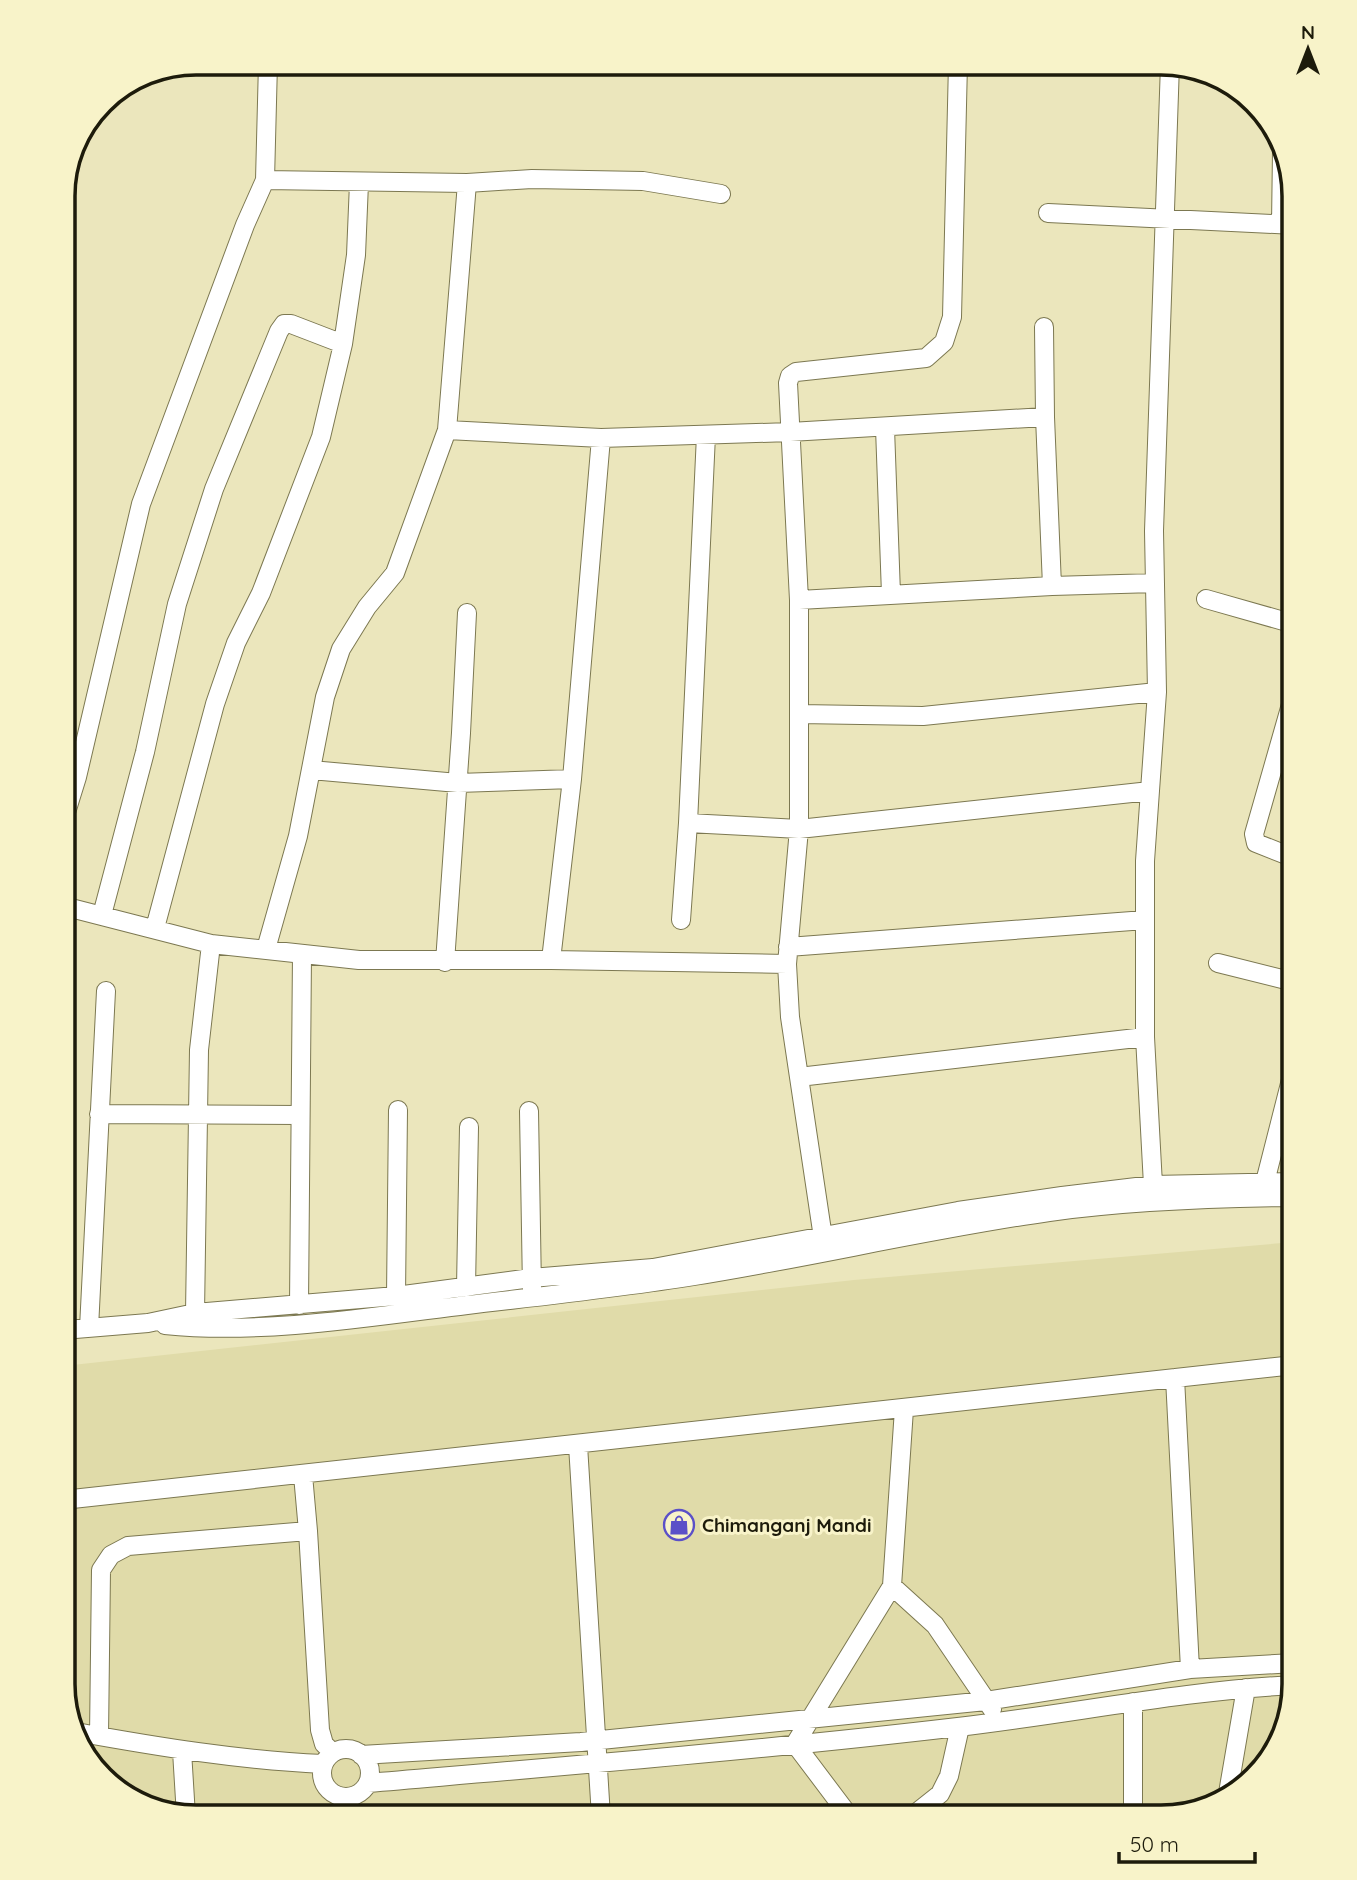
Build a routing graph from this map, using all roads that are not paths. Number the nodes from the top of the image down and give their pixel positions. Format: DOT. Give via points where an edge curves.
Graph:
graph roads {
  1 [pos="268,75"];
  2 [pos="958,76"];
  3 [pos="1170,76"];
  4 [pos="265,180"];
  5 [pos="359,183"];
  6 [pos="467,183"];
  7 [pos="721,194"];
  8 [pos="1048,213"];
  9 [pos="1165,218"];
  10 [pos="1282,225"];
  11 [pos="1044,327"];
  12 [pos="343,344"];
  13 [pos="1045,417"];
  14 [pos="885,428"];
  15 [pos="447,430"];
  16 [pos="790,432"];
  17 [pos="706,435"];
  18 [pos="601,438"];
  19 [pos="1155,583"];
  20 [pos="1052,586"];
  21 [pos="891,594"];
  22 [pos="1206,599"];
  23 [pos="799,600"];
  24 [pos="467,612"];
  25 [pos="1282,621"];
  26 [pos="1157,692"];
  27 [pos="799,713"];
  28 [pos="1282,736"];
  29 [pos="311,770"];
  30 [pos="572,779"];
  31 [pos="76,782"];
  32 [pos="458,783"];
  33 [pos="1150,791"];
  34 [pos="688,823"];
  35 [pos="799,829"];
  36 [pos="1282,854"];
  37 [pos="76,909"];
  38 [pos="102,915"];
  39 [pos="681,920"];
  40 [pos="1145,920"];
  41 [pos="155,928"];
  42 [pos="211,944"];
  43 [pos="266,949"];
  44 [pos="302,954"];
  45 [pos="788,956"];
  46 [pos="551,960"];
  47 [pos="445,962"];
  48 [pos="1218,962"];
  49 [pos="1282,979"];
  50 [pos="106,992"];
  51 [pos="1145,1037"];
  52 [pos="799,1077"];
  53 [pos="398,1110"];
  54 [pos="529,1111"];
  55 [pos="99,1114"];
  56 [pos="198,1114"];
  57 [pos="300,1115"];
  58 [pos="1282,1115"];
  59 [pos="469,1127"];
  60 [pos="1265,1182"];
  61 [pos="1282,1182"];
  62 [pos="1153,1185"];
  63 [pos="1282,1197"];
  64 [pos="824,1243"];
  65 [pos="531,1278"];
  66 [pos="466,1287"];
  67 [pos="396,1296"];
  68 [pos="533,1297"];
  69 [pos="299,1305"];
  70 [pos="195,1313"];
  71 [pos="148,1323"];
  72 [pos="89,1328"];
  73 [pos="75,1329"];
  74 [pos="1282,1366"];
  75 [pos="1175,1378"];
  76 [pos="904,1409"];
  77 [pos="578,1445"];
  78 [pos="303,1475"];
  79 [pos="75,1499"];
  80 [pos="308,1531"];
  81 [pos="892,1586"];
  82 [pos="1282,1664"];
  83 [pos="1190,1670"];
  84 [pos="1282,1686"];
  85 [pos="1245,1688"];
  86 [pos="986,1701"];
  87 [pos="1133,1702"];
  88 [pos="811,1718"];
  89 [pos="1000,1721"];
  90 [pos="960,1727"];
  91 [pos="86,1734"];
  92 [pos="99,1736"];
  93 [pos="596,1741"];
  94 [pos="795,1744"];
  95 [pos="183,1751"];
  96 [pos="361,1755"];
  97 [pos="328,1758"];
  98 [pos="597,1762"];
  99 [pos="368,1783"];
  100 [pos="1230,1784"];
  101 [pos="344,1798"];
  102 [pos="185,1804"];
  103 [pos="345,1804"];
  104 [pos="600,1804"];
  105 [pos="841,1805"];
  106 [pos="926,1805"];
  107 [pos="1133,1805"];
  1 -- 4 [label="street"];
  2 -- 16 [label="street" via="951,317 944,342 926,358 796,372 788,383"];
  3 -- 9 [label="street"];
  4 -- 5 [label="street"];
  4 -- 31 [label="street" via="141,504"];
  5 -- 6 [label="street"];
  5 -- 12 [label="street"];
  6 -- 7 [label="street" via="643,181"];
  6 -- 15 [label="street"];
  8 -- 9 [label="street"];
  9 -- 10 [label="street"];
  9 -- 19 [label="street"];
  11 -- 13 [label="street"];
  12 -- 38 [label="street" via="290,324 279,331 214,489 177,604 145,752"];
  12 -- 41 [label="street" via="321,437 215,704"];
  13 -- 14 [label="street"];
  13 -- 20 [label="street"];
  14 -- 16 [label="street"];
  14 -- 21 [label="street"];
  15 -- 18 [label="street"];
  15 -- 29 [label="street" via="395,573 341,649 325,697"];
  16 -- 17 [label="street"];
  16 -- 23 [label="street"];
  17 -- 18 [label="street"];
  17 -- 34 [label="street"];
  18 -- 30 [label="street"];
  19 -- 20 [label="street"];
  19 -- 26 [label="street"];
  20 -- 21 [label="street"];
  21 -- 23 [label="street"];
  22 -- 25 [label="street"];
  23 -- 27 [label="street"];
  24 -- 32 [label="street"];
  26 -- 27 [label="street" via="923,716"];
  26 -- 33 [label="street"];
  27 -- 35 [label="street"];
  28 -- 36 [label="street" via="1254,834 1256,843"];
  29 -- 32 [label="street"];
  29 -- 43 [label="street"];
  30 -- 32 [label="street"];
  30 -- 46 [label="street"];
  32 -- 47 [label="street"];
  33 -- 35 [label="street"];
  33 -- 40 [label="street"];
  34 -- 35 [label="street"];
  34 -- 39 [label="street"];
  35 -- 45 [label="street"];
  37 -- 38 [label="street"];
  38 -- 41 [label="street"];
  40 -- 45 [label="street"];
  40 -- 51 [label="street"];
  41 -- 42 [label="street"];
  42 -- 43 [label="street"];
  42 -- 56 [label="street" via="199,1050"];
  43 -- 44 [label="street"];
  44 -- 47 [label="street"];
  44 -- 57 [label="street"];
  45 -- 46 [label="street"];
  45 -- 52 [label="street" via="790,1017"];
  46 -- 47 [label="street"];
  48 -- 49 [label="street"];
  50 -- 55 [label="street"];
  51 -- 52 [label="street"];
  51 -- 62 [label="street"];
  52 -- 64 [label="street"];
  53 -- 67 [label="street"];
  54 -- 65 [label="street"];
  55 -- 56 [label="street"];
  55 -- 72 [label="street"];
  56 -- 57 [label="street"];
  56 -- 70 [label="street"];
  57 -- 69 [label="street"];
  58 -- 60 [label="street"];
  59 -- 66 [label="street"];
  60 -- 61 [label="street"];
  60 -- 62 [label="street"];
  62 -- 64 [label="street" via="958,1211"];
  63 -- 64 [label="street" via="1179,1200 1052,1212"];
  64 -- 65 [label="street" via="653,1268"];
  64 -- 68 [label="street" via="695,1276"];
  65 -- 66 [label="street"];
  65 -- 68 [label="street"];
  66 -- 67 [label="street"];
  67 -- 69 [label="street"];
  68 -- 71 [label="street" via="287,1325 191,1328"];
  69 -- 70 [label="street"];
  70 -- 71 [label="street"];
  71 -- 72 [label="street"];
  72 -- 73 [label="street"];
  74 -- 75 [label="street"];
  75 -- 76 [label="street"];
  75 -- 83 [label="street"];
  76 -- 77 [label="street"];
  76 -- 81 [label="street"];
  77 -- 78 [label="street"];
  77 -- 93 [label="street"];
  78 -- 79 [label="street"];
  78 -- 80 [label="street"];
  80 -- 92 [label="street" via="128,1546 111,1555 101,1570"];
  80 -- 97 [label="street" via="320,1730"];
  81 -- 86 [label="street" via="934,1625"];
  81 -- 88 [label="street"];
  82 -- 83 [label="street"];
  83 -- 86 [label="street"];
  84 -- 85 [label="street"];
  85 -- 87 [label="street"];
  85 -- 100 [label="street"];
  86 -- 88 [label="street"];
  86 -- 89 [label="street"];
  87 -- 89 [label="street"];
  87 -- 107 [label="street"];
  88 -- 93 [label="street"];
  88 -- 94 [label="street"];
  89 -- 90 [label="street"];
  90 -- 94 [label="street"];
  90 -- 106 [label="street" via="949,1776 940,1794"];
  91 -- 92 [label="street"];
  92 -- 95 [label="street"];
  93 -- 96 [label="street"];
  93 -- 98 [label="street"];
  94 -- 98 [label="street"];
  94 -- 105 [label="street"];
  95 -- 97 [label="street" via="267,1761"];
  95 -- 102 [label="street"];
  96 -- 97 [label="street" via="348,1749"];
  96 -- 99 [label="street" via="369,1768"];
  97 -- 101 [label="street" via="322,1779 336,1796"];
  98 -- 99 [label="street"];
  98 -- 104 [label="street"];
  99 -- 101 [label="street" via="358,1794"];
  101 -- 103 [label="street"];
}
